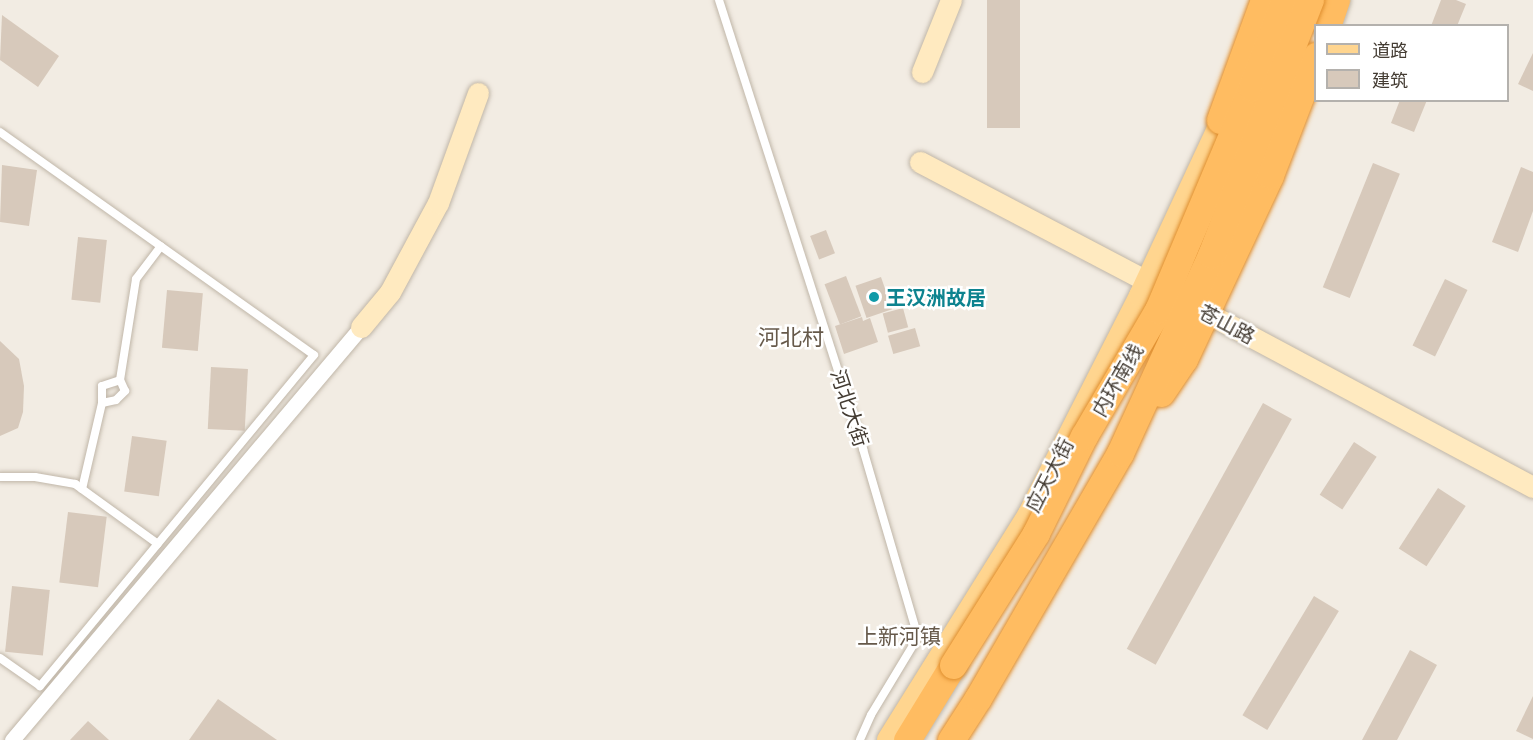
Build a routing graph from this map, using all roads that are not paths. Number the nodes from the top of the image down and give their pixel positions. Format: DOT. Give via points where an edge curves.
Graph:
graph roads {
  1 [pos="719,0"];
  2 [pos="951,0"];
  3 [pos="1264,0"];
  4 [pos="1272,0"];
  5 [pos="1285,0"];
  6 [pos="1310,0"];
  7 [pos="1324,0"];
  8 [pos="1336,0"];
  9 [pos="1314,24"];
  10 [pos="1328,24"];
  11 [pos="1314,25"];
  12 [pos="1314,61"];
  13 [pos="922,72"];
  14 [pos="478,93"];
  15 [pos="0,134"];
  16 [pos="920,162"];
  17 [pos="161,246"];
  18 [pos="1144,289"];
  19 [pos="1197,315"];
  20 [pos="361,327"];
  21 [pos="120,380"];
  22 [pos="102,403"];
  23 [pos="1084,436"];
  24 [pos="1120,453"];
  25 [pos="0,477"];
  26 [pos="1533,487"];
  27 [pos="82,489"];
  28 [pos="1533,503"];
  29 [pos="158,544"];
  30 [pos="0,658"];
  31 [pos="12,740"];
  32 [pos="860,740"];
  33 [pos="889,740"];
  34 [pos="907,740"];
  35 [pos="951,740"];
  36 [pos="964,740"];
  1 -- 32 [label="lane, 河北大街" via="863,449 917,634"];
  2 -- 13 [label="street"];
  3 -- 23 [label="highway, bridge" via="1176,238"];
  4 -- 18 [label="main road, 应天大街" via="1240,84"];
  5 -- 23 [label="highway, 内环南线, bridge" via="1158,310"];
  6 -- 24 [label="highway, 内环南线, bridge" via="1211,255"];
  7 -- 9 [label="main road"];
  8 -- 10 [label="highway"];
  11 -- 19 [label="main road"];
  12 -- 24 [label="highway, bridge" via="1270,175 1184,359"];
  14 -- 20 [label="street" via="438,203 390,292"];
  15 -- 17 [label="lane"];
  16 -- 18 [label="street, 苍山路"];
  17 -- 21 [label="lane" via="136,279"];
  17 -- 29 [label="lane" via="314,355"];
  18 -- 19 [label="street, 苍山路"];
  18 -- 33 [label="main road, 应天大街" via="1029,514"];
  19 -- 26 [label="street, 苍山路"];
  19 -- 28 [label="street, 苍山路"];
  19 -- 36 [label="main road" via="1067,568"];
  20 -- 31 [label="street"];
  21 -- 22 [label="lane" via="102,386"];
  21 -- 22 [label="lane" via="125,391 116,400"];
  22 -- 27 [label="lane"];
  23 -- 34 [label="highway, 内环南线, bridge" via="1036,533"];
  24 -- 35 [label="highway, 内环南线, bridge"];
  25 -- 27 [label="lane" via="35,477 75,484"];
  27 -- 29 [label="lane"];
  29 -- 30 [label="lane" via="40,686"];
}
